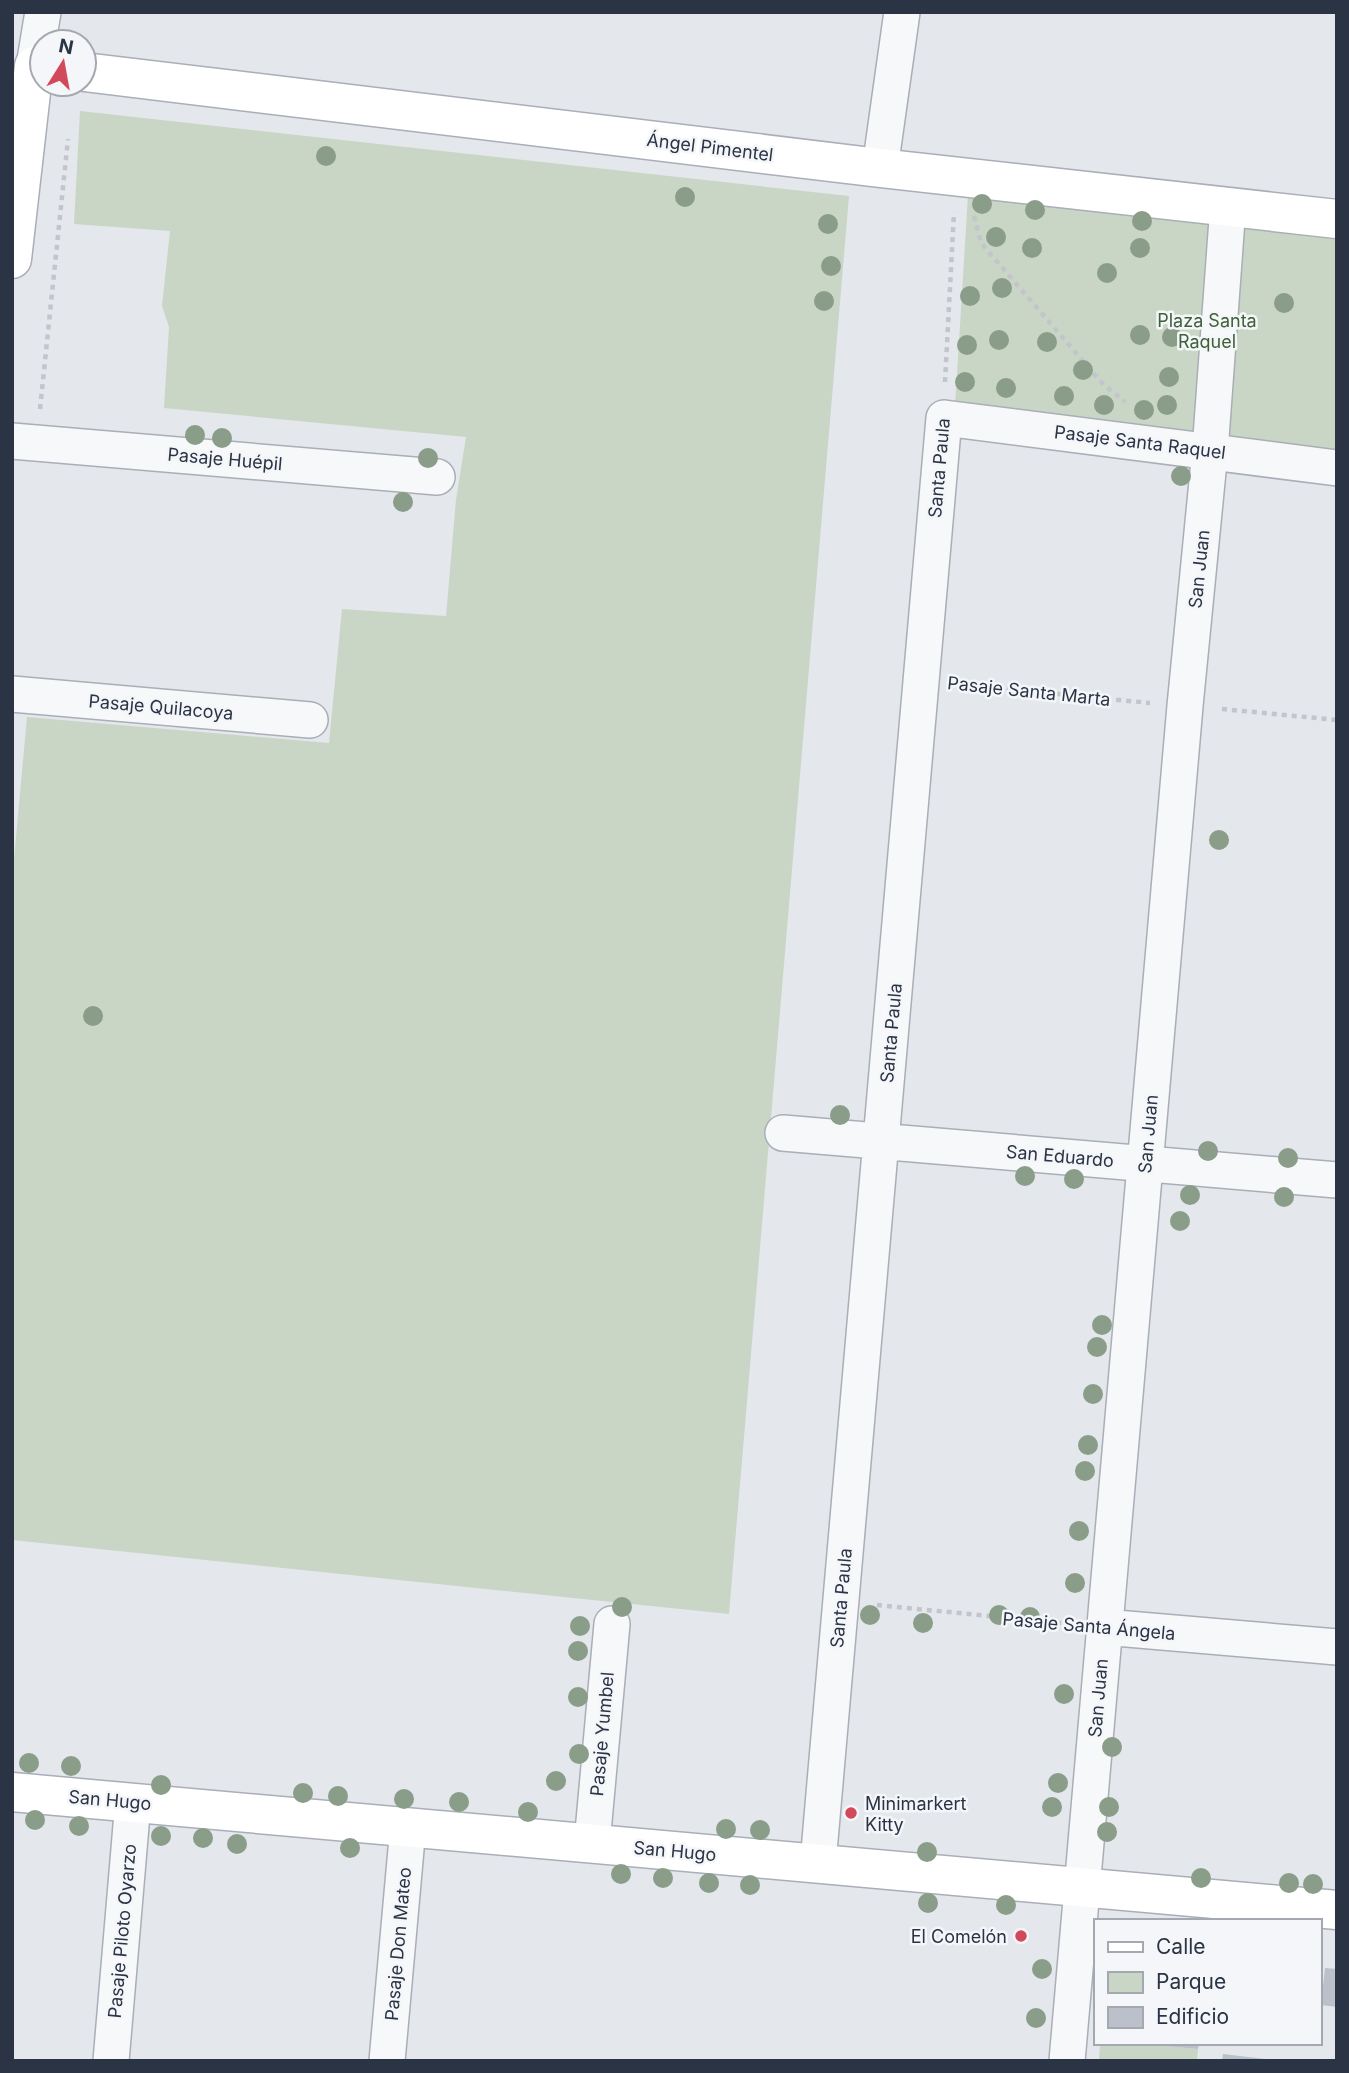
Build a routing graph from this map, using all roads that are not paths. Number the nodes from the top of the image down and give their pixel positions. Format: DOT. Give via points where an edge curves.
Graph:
graph roads {
  1 [pos="902,12"];
  2 [pos="98,74"];
  3 [pos="28,77"];
  4 [pos="880,168"];
  5 [pos="1228,206"];
  6 [pos="1337,219"];
  7 [pos="12,259"];
  8 [pos="944,418"];
  9 [pos="25,442"];
  10 [pos="1210,451"];
  11 [pos="1337,468"];
  12 [pos="438,477"];
  13 [pos="12,694"];
  14 [pos="310,720"];
  15 [pos="783,1133"];
  16 [pos="881,1141"];
  17 [pos="1145,1164"];
  18 [pos="1337,1180"];
  19 [pos="612,1624"];
  20 [pos="1104,1627"];
  21 [pos="1337,1647"];
  22 [pos="12,1792"];
  23 [pos="132,1802"];
  24 [pos="408,1827"];
  25 [pos="592,1843"];
  26 [pos="818,1863"];
  27 [pos="1082,1886"];
  28 [pos="1337,1909"];
  29 [pos="111,2061"];
  30 [pos="387,2061"];
  31 [pos="1067,2061"];
  1 -- 4 [label="street"];
  2 -- 4 [label="street, Ángel Pimentel"];
  3 -- 7 [label="street"];
  4 -- 5 [label="street, Ángel Pimentel"];
  5 -- 6 [label="street, Ángel Pimentel"];
  5 -- 10 [label="street, San Juan"];
  8 -- 10 [label="street, Pasaje Santa Raquel"];
  8 -- 16 [label="street, Santa Paula"];
  9 -- 12 [label="street, Pasaje Huépil"];
  10 -- 11 [label="street, Pasaje Santa Raquel"];
  10 -- 17 [label="street, San Juan"];
  13 -- 14 [label="street, Pasaje Quilacoya"];
  15 -- 16 [label="street, San Eduardo"];
  16 -- 17 [label="street, San Eduardo"];
  16 -- 26 [label="street, Santa Paula"];
  17 -- 18 [label="street, San Eduardo"];
  17 -- 20 [label="street, San Juan"];
  19 -- 25 [label="street, Pasaje Yumbel"];
  20 -- 21 [label="street, Pasaje Santa Ángela"];
  20 -- 27 [label="street, San Juan"];
  22 -- 23 [label="street, San Hugo"];
  23 -- 24 [label="street, San Hugo"];
  23 -- 29 [label="street, Pasaje Piloto Oyarzo"];
  24 -- 25 [label="street, San Hugo"];
  24 -- 30 [label="street, Pasaje Don Mateo"];
  25 -- 26 [label="street, San Hugo"];
  26 -- 27 [label="street, San Hugo"];
  27 -- 28 [label="street, San Hugo"];
  27 -- 31 [label="street, San Juan"];
}
